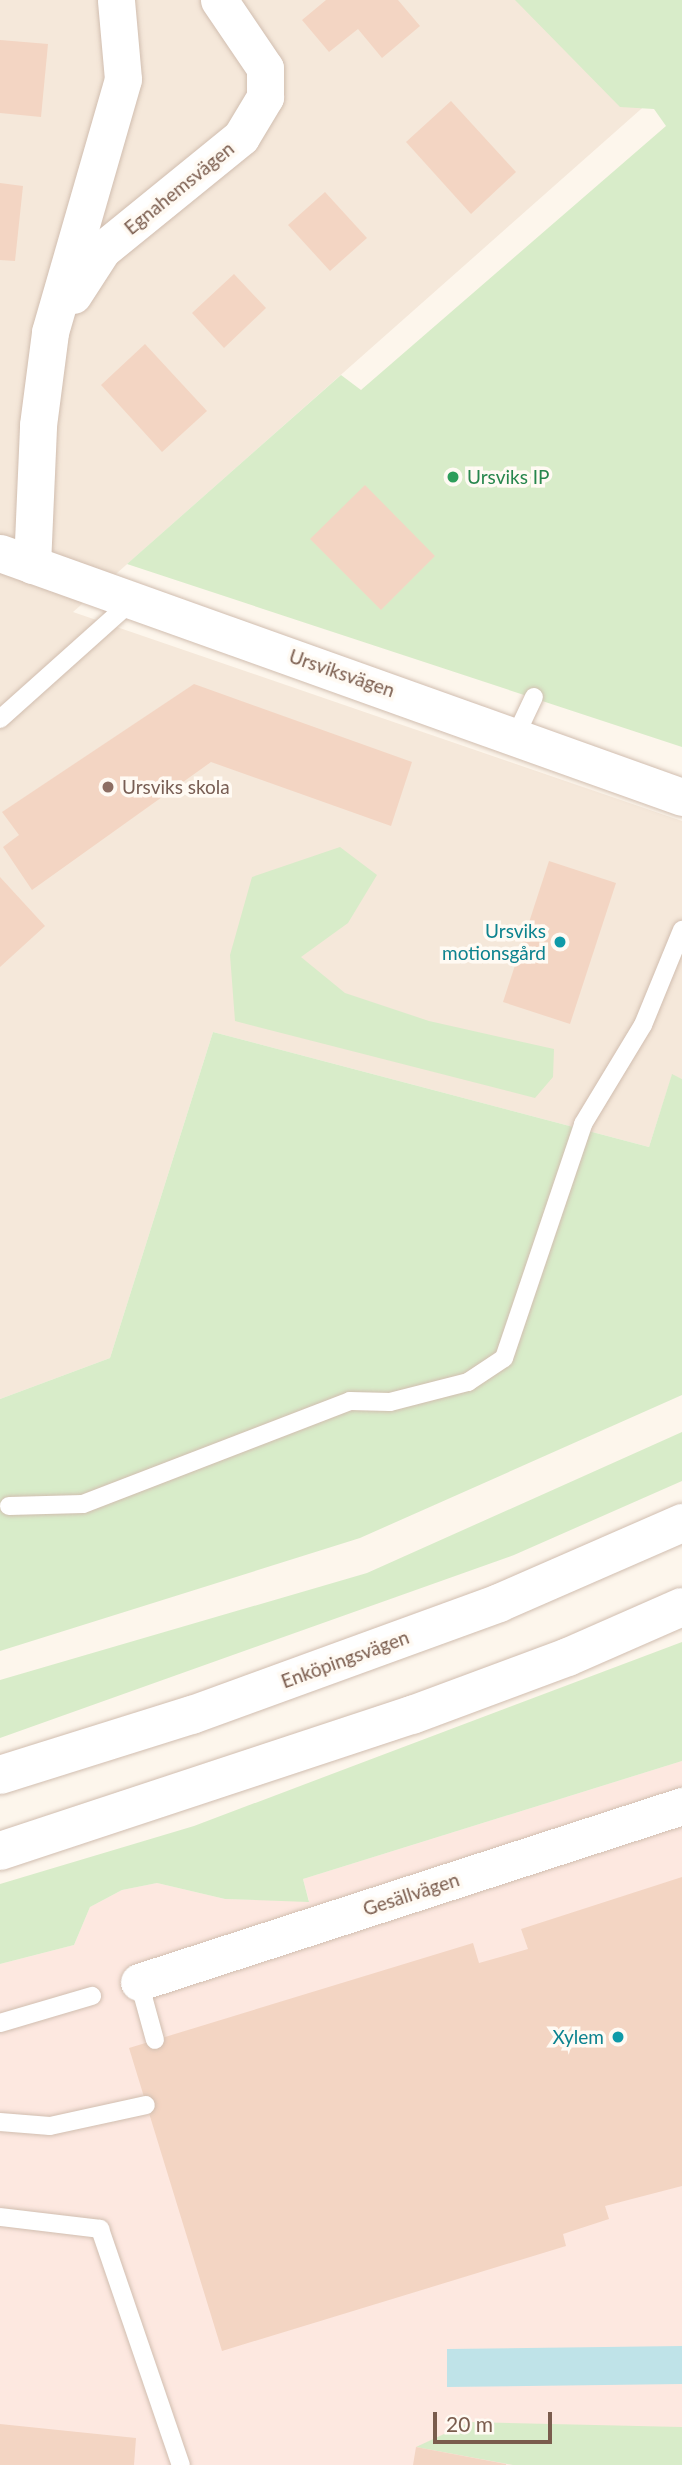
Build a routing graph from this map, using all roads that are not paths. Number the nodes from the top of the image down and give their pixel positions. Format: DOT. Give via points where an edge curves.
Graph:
graph roads {
  1 [pos="116,0"];
  2 [pos="219,0"];
  3 [pos="50,332"];
  4 [pos="16,559"];
  5 [pos="133,600"];
  6 [pos="534,697"];
  7 [pos="0,719"];
  8 [pos="516,735"];
  9 [pos="682,797"];
  10 [pos="682,930"];
  11 [pos="9,1506"];
  12 [pos="682,1523"];
  13 [pos="682,1607"];
  14 [pos="0,1774"];
  15 [pos="682,1806"];
  16 [pos="0,1852"];
  17 [pos="139,1982"];
  18 [pos="92,1996"];
  19 [pos="0,2023"];
  20 [pos="155,2040"];
  21 [pos="146,2105"];
  22 [pos="0,2122"];
  23 [pos="0,2217"];
  24 [pos="181,2465"];
  1 -- 3 [label="street, Egnahemsvägen" via="122,79"];
  2 -- 3 [label="street, Egnahemsvägen" via="265,68 265,97 241,137 102,250"];
  3 -- 4 [label="street, Egnahemsvägen"];
  4 -- 5 [label="street, Ursviksvägen"];
  5 -- 7 [label="lane"];
  5 -- 8 [label="street, Ursviksvägen"];
  6 -- 8 [label="lane"];
  8 -- 9 [label="street, Ursviksvägen"];
  10 -- 11 [label="lane" via="643,1025 583,1124 504,1359 468,1382 390,1402 351,1401 83,1504"];
  12 -- 14 [label="main road, Enköpingsvägen" via="486,1608 192,1715"];
  13 -- 16 [label="main road" via="568,1657 412,1715"];
  15 -- 17 [label="street, Gesällvägen"];
  17 -- 20 [label="lane"];
  18 -- 19 [label="lane"];
  21 -- 22 [label="lane" via="50,2126"];
  23 -- 24 [label="lane" via="100,2229"];
}
